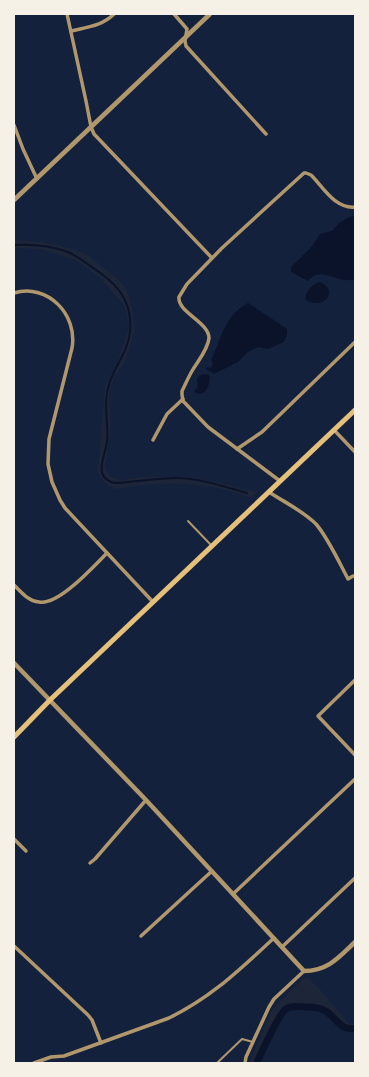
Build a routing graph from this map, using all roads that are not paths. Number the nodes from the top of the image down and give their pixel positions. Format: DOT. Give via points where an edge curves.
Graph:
graph roads {
  1 [pos="67,14"];
  2 [pos="114,14"];
  3 [pos="174,14"];
  4 [pos="210,14"];
  5 [pos="71,31"];
  6 [pos="186,37"];
  7 [pos="14,125"];
  8 [pos="91,127"];
  9 [pos="266,134"];
  10 [pos="37,179"];
  11 [pos="14,200"];
  12 [pos="355,207"];
  13 [pos="212,258"];
  14 [pos="14,293"];
  15 [pos="355,342"];
  16 [pos="183,399"];
  17 [pos="355,410"];
  18 [pos="334,430"];
  19 [pos="153,440"];
  20 [pos="237,449"];
  21 [pos="355,452"];
  22 [pos="280,482"];
  23 [pos="269,492"];
  24 [pos="188,521"];
  25 [pos="212,546"];
  26 [pos="107,553"];
  27 [pos="353,576"];
  28 [pos="14,585"];
  29 [pos="153,602"];
  30 [pos="14,662"];
  31 [pos="355,680"];
  32 [pos="50,700"];
  33 [pos="14,737"];
  34 [pos="355,755"];
  35 [pos="355,780"];
  36 [pos="146,800"];
  37 [pos="14,839"];
  38 [pos="26,851"];
  39 [pos="90,862"];
  40 [pos="212,871"];
  41 [pos="355,878"];
  42 [pos="233,894"];
  43 [pos="141,936"];
  44 [pos="274,938"];
  45 [pos="355,942"];
  46 [pos="14,946"];
  47 [pos="282,947"];
  48 [pos="304,971"];
  49 [pos="253,1042"];
  50 [pos="101,1043"];
  51 [pos="34,1063"];
  52 [pos="217,1063"];
  53 [pos="245,1063"];
  1 -- 5 [label="street"];
  2 -- 5 [label="street" via="101,24"];
  3 -- 6 [label="street" via="186,27"];
  4 -- 6 [label="street"];
  5 -- 8 [label="street"];
  6 -- 8 [label="street"];
  6 -- 9 [label="street" via="186,46"];
  7 -- 10 [label="street" via="22,149"];
  8 -- 10 [label="street"];
  8 -- 13 [label="street" via="97,138"];
  10 -- 11 [label="street"];
  12 -- 13 [label="street" via="339,205 311,175 304,173"];
  13 -- 16 [label="street" via="179,297 180,304 204,328 209,337 182,391"];
  14 -- 26 [label="street" via="32,291 46,295 63,309 70,321 73,342 49,439 50,474 65,508"];
  15 -- 20 [label="street" via="262,432"];
  16 -- 19 [label="street" via="167,414"];
  16 -- 20 [label="street" via="208,427"];
  17 -- 18 [label="main road"];
  18 -- 21 [label="street"];
  18 -- 22 [label="main road"];
  20 -- 22 [label="street"];
  22 -- 23 [label="main road"];
  23 -- 25 [label="main road"];
  23 -- 27 [label="street" via="316,524 348,579"];
  24 -- 25 [label="lane"];
  25 -- 29 [label="main road"];
  26 -- 28 [label="street" via="62,595 47,602 40,603 27,598"];
  26 -- 29 [label="street"];
  29 -- 32 [label="main road"];
  30 -- 32 [label="street"];
  31 -- 34 [label="street" via="318,716"];
  32 -- 33 [label="main road"];
  32 -- 36 [label="street"];
  35 -- 42 [label="street"];
  36 -- 39 [label="street"];
  36 -- 40 [label="street"];
  37 -- 38 [label="street"];
  40 -- 42 [label="street"];
  40 -- 43 [label="street"];
  41 -- 47 [label="street"];
  42 -- 44 [label="street"];
  44 -- 47 [label="street"];
  44 -- 50 [label="street" via="200,1002 169,1018"];
  45 -- 48 [label="street" via="329,966"];
  46 -- 50 [label="street" via="88,1014"];
  47 -- 48 [label="street"];
  48 -- 49 [label="street" via="274,999"];
  49 -- 52 [label="lane" via="247,1039 238,1042"];
  49 -- 53 [label="street"];
  50 -- 51 [label="street"];
}
